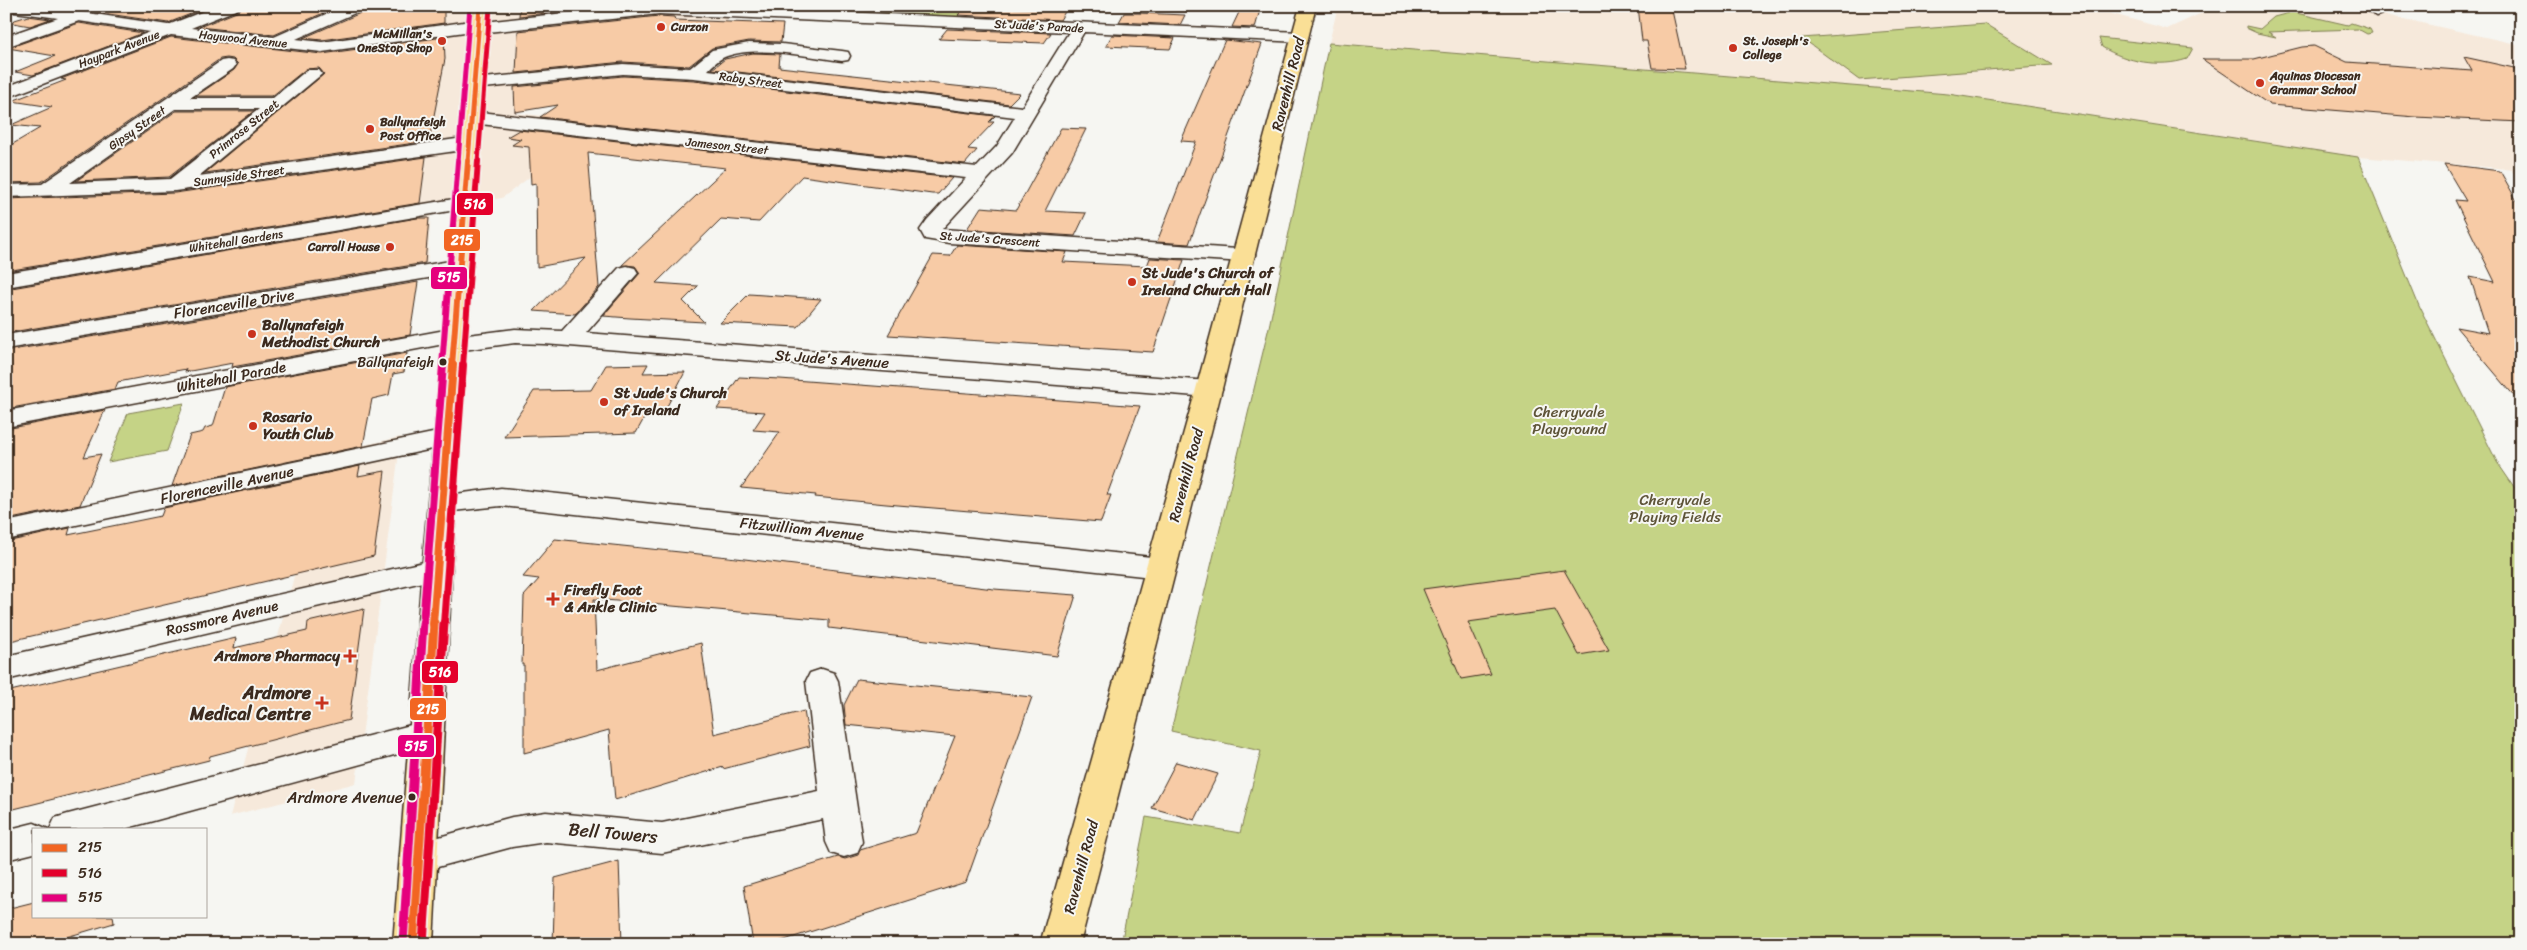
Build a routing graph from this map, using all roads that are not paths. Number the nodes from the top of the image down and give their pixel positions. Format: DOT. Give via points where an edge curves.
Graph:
graph roads {
  1 [pos="8,6"];
  2 [pos="106,6"];
  3 [pos="232,6"];
  4 [pos="358,6"];
  5 [pos="480,6"];
  6 [pos="1308,6"];
  7 [pos="77,17"];
  8 [pos="478,27"];
  9 [pos="1079,28"];
  10 [pos="168,30"];
  11 [pos="1300,37"];
  12 [pos="6,42"];
  13 [pos="274,42"];
  14 [pos="857,46"];
  15 [pos="227,65"];
  16 [pos="694,73"];
  17 [pos="313,74"];
  18 [pos="474,84"];
  19 [pos="6,93"];
  20 [pos="276,103"];
  21 [pos="172,104"];
  22 [pos="1028,114"];
  23 [pos="470,130"];
  24 [pos="982,174"];
  25 [pos="175,185"];
  26 [pos="46,190"];
  27 [pos="6,191"];
  28 [pos="466,203"];
  29 [pos="1244,255"];
  30 [pos="462,266"];
  31 [pos="628,273"];
  32 [pos="6,280"];
  33 [pos="456,339"];
  34 [pos="568,339"];
  35 [pos="6,342"];
  36 [pos="1209,389"];
  37 [pos="6,420"];
  38 [pos="447,438"];
  39 [pos="443,503"];
  40 [pos="6,531"];
  41 [pos="1162,568"];
  42 [pos="437,569"];
  43 [pos="6,668"];
  44 [pos="822,681"];
  45 [pos="426,734"];
  46 [pos="838,801"];
  47 [pos="72,828"];
  48 [pos="32,839"];
  49 [pos="844,842"];
  50 [pos="6,846"];
  51 [pos="419,857"];
  52 [pos="413,944"];
  53 [pos="1060,944"];
  1 -- 7 [label="street, Haywood Avenue"];
  2 -- 7 [label="street"];
  3 -- 10 [label="street, Haypark Avenue"];
  4 -- 13 [label="street"];
  5 -- 8 [label="main road"];
  6 -- 11 [label="main road, Ravenhill Road"];
  7 -- 10 [label="street, Haywood Avenue"];
  7 -- 12 [label="street"];
  8 -- 9 [label="street, St Jude's Parade" via="659,9"];
  8 -- 13 [label="street, Haywood Avenue" via="332,47"];
  8 -- 18 [label="main road"];
  9 -- 11 [label="street, St Jude's Parade"];
  9 -- 22 [label="street, St Jude's Crescent"];
  10 -- 13 [label="street, Haywood Avenue"];
  10 -- 19 [label="street, Haypark Avenue"];
  11 -- 29 [label="main road, Ravenhill Road"];
  14 -- 16 [label="street" via="838,59 784,50 737,49 717,54"];
  15 -- 21 [label="street, Gipsy Street"];
  16 -- 18 [label="street, Raby Street" via="623,69"];
  16 -- 22 [label="street, Raby Street"];
  17 -- 20 [label="street, Primrose Street"];
  18 -- 23 [label="main road"];
  20 -- 21 [label="street"];
  20 -- 25 [label="street, Primrose Street"];
  21 -- 26 [label="street, Gipsy Street"];
  22 -- 24 [label="street, St Jude's Crescent" via="1005,149"];
  23 -- 24 [label="street, Jameson Street"];
  23 -- 25 [label="street, Sunnyside Street"];
  23 -- 28 [label="main road"];
  24 -- 29 [label="street, St Jude's Crescent" via="934,224 933,234 949,238"];
  25 -- 26 [label="street, Sunnyside Street"];
  26 -- 27 [label="street, Sunnyside Street"];
  28 -- 30 [label="main road"];
  28 -- 32 [label="street, Whitehall Gardens"];
  29 -- 36 [label="main road, Ravenhill Road"];
  30 -- 33 [label="main road"];
  30 -- 35 [label="street, Florenceville Drive"];
  31 -- 34 [label="street"];
  33 -- 34 [label="street, St Jude's Avenue" via="515,336"];
  33 -- 37 [label="street, Whitehall Parade"];
  33 -- 38 [label="main road"];
  34 -- 36 [label="street, St Jude's Avenue"];
  36 -- 41 [label="main road, Ravenhill Road"];
  38 -- 39 [label="main road"];
  38 -- 40 [label="street, Florenceville Avenue"];
  39 -- 41 [label="street, Fitzwilliam Avenue" via="500,496"];
  39 -- 42 [label="main road"];
  41 -- 53 [label="main road, Ravenhill Road"];
  42 -- 43 [label="street, Rossmore Avenue"];
  42 -- 45 [label="main road"];
  44 -- 46 [label="street"];
  45 -- 47 [label="street"];
  45 -- 51 [label="main road"];
  46 -- 49 [label="street"];
  46 -- 51 [label="street, Bell Towers" via="662,838 546,827 512,832"];
  48 -- 50 [label="street"];
  51 -- 52 [label="main road"];
}
